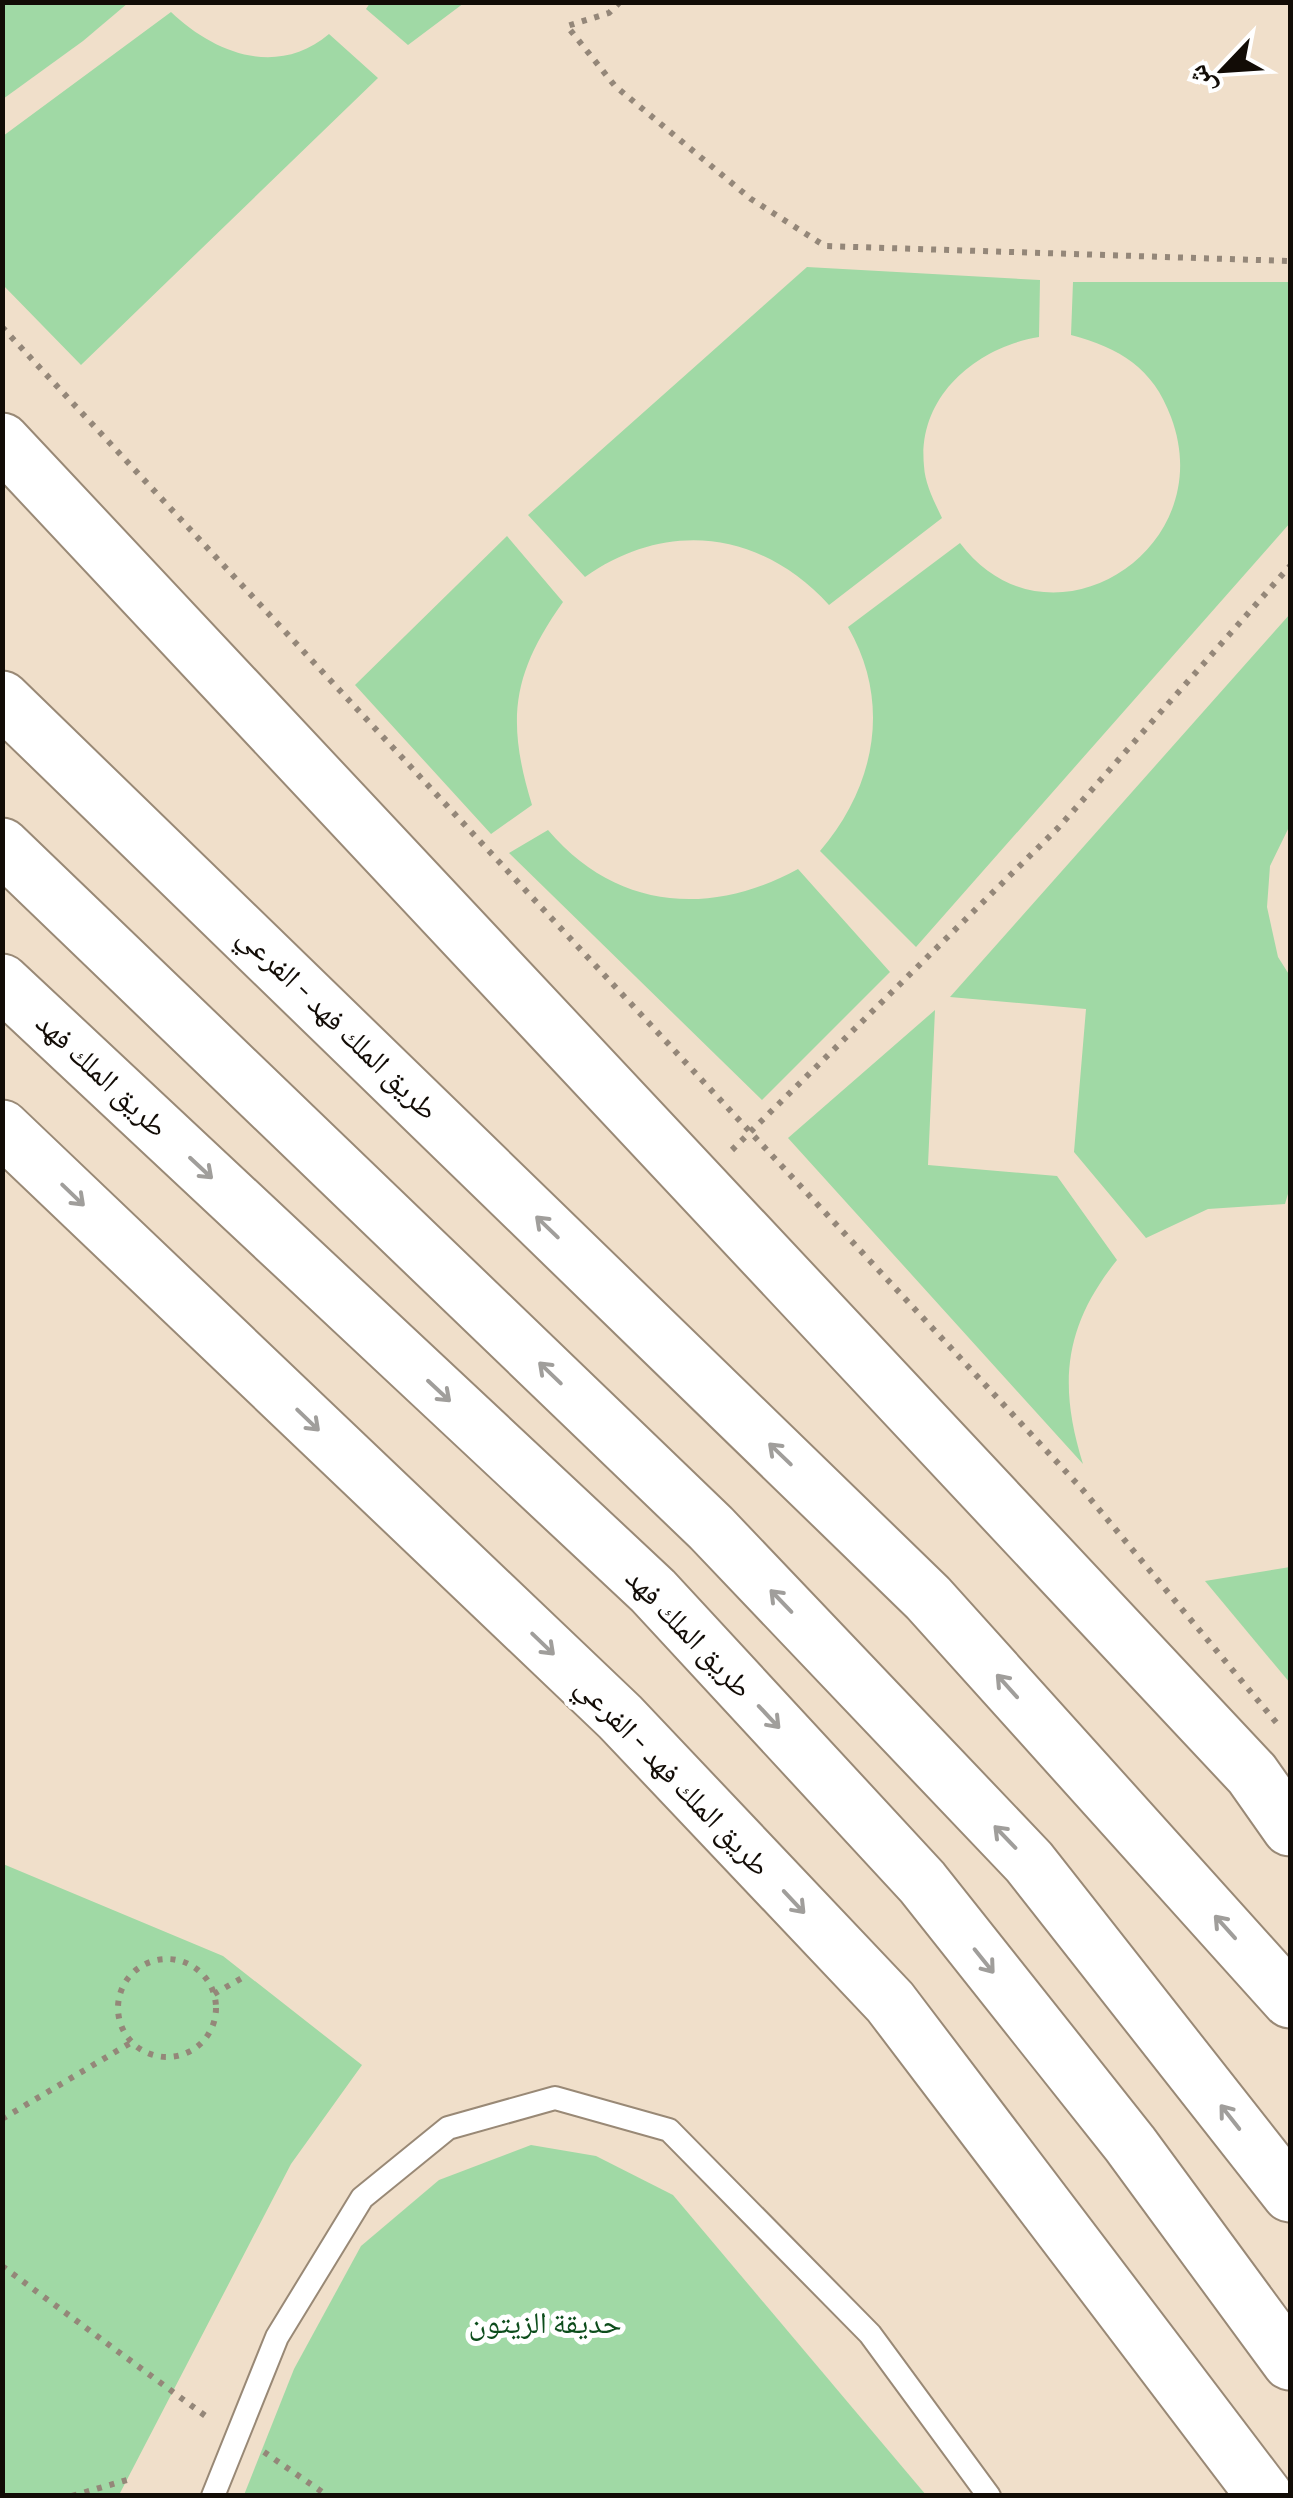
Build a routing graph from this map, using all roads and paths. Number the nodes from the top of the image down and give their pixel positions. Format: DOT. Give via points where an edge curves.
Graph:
graph roads {
  1 [pos="620,2"];
  2 [pos="1290,261"];
  3 [pos="2,327"];
  4 [pos="2,441"];
  5 [pos="1290,566"];
  6 [pos="2,700"];
  7 [pos="2,846"];
  8 [pos="2,982"];
  9 [pos="2,1128"];
  10 [pos="752,1132"];
  11 [pos="1290,1740"];
  12 [pos="1290,1828"];
  13 [pos="247,1975"];
  14 [pos="214,1994"];
  15 [pos="1290,2000"];
  16 [pos="132,2042"];
  17 [pos="2,2118"];
  18 [pos="1290,2194"];
  19 [pos="2,2266"];
  20 [pos="1290,2362"];
  21 [pos="236,2438"];
  22 [pos="126,2480"];
  23 [pos="72,2496"];
  24 [pos="212,2496"];
  25 [pos="328,2496"];
  26 [pos="989,2496"];
  27 [pos="1265,2496"];
  1 -- 2 [label="path" via="566,26 615,86 751,199 825,246"];
  3 -- 10 [label="path"];
  4 -- 12 [label="main road" via="1252,1774"];
  5 -- 10 [label="path" via="1058,828"];
  15 -- 6 [label="main road, طريق الملك فهد - الفرعي, one-way" via="928,1598"];
  18 -- 7 [label="main road, one-way" via="1029,1862 711,1528"];
  8 -- 20 [label="main road, طريق الملك فهد, one-way" via="653,1591 922,1882 1130,2144"];
  9 -- 27 [label="main road, طريق الملك فهد - الفرعي, one-way" via="620,1717 890,2002"];
  10 -- 11 [label="path" via="1082,1488"];
  13 -- 14 [label="path"];
  14 -- 16 [label="path" via="216,2019 197,2048 165,2058"];
  14 -- 16 [label="path" via="202,1972 187,1962 170,1958 138,1968 119,1996 118,2014"];
  16 -- 17 [label="path"];
  19 -- 21 [label="path"];
  21 -- 24 [label="lane"];
  21 -- 25 [label="path"];
  21 -- 26 [label="lane" via="277,2337 362,2198 448,2128 556,2098 669,2130 870,2334"];
  22 -- 23 [label="path"];
}
